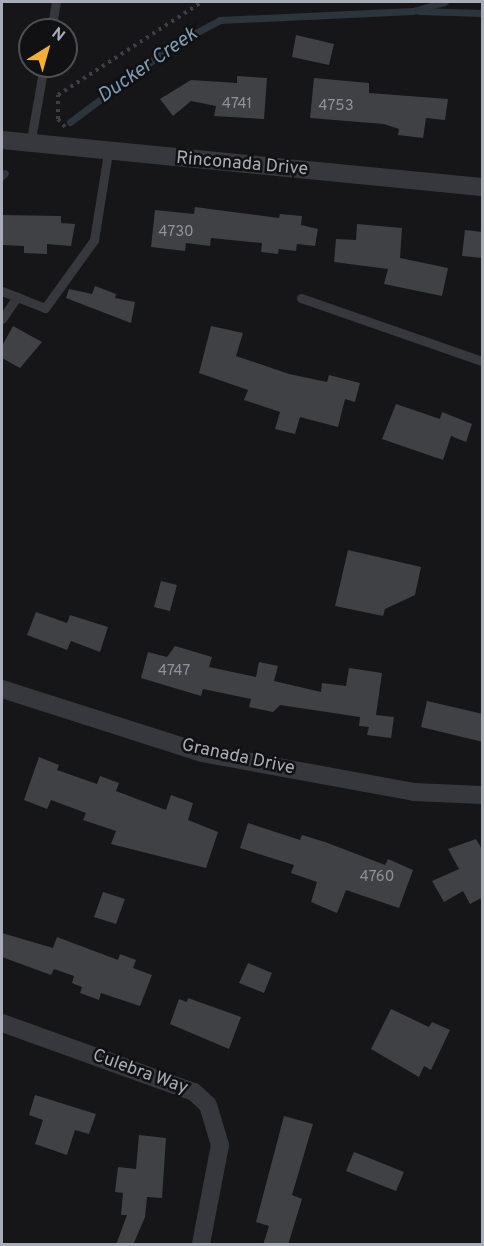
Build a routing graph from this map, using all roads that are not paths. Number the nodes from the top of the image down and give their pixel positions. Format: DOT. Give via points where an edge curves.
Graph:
graph roads {
  1 [pos="56,2"];
  2 [pos="53,18"];
  3 [pos="42,78"];
  4 [pos="2,140"];
  5 [pos="30,145"];
  6 [pos="108,153"];
  7 [pos="483,187"];
  8 [pos="2,291"];
  9 [pos="17,297"];
  10 [pos="301,298"];
  11 [pos="2,319"];
  12 [pos="483,361"];
  13 [pos="2,688"];
  14 [pos="483,795"];
  15 [pos="2,1023"];
  16 [pos="201,1245"];
  1 -- 2 [label="lane"];
  3 -- 5 [label="lane"];
  4 -- 5 [label="street, Rinconada Drive"];
  5 -- 6 [label="street, Rinconada Drive"];
  6 -- 7 [label="street, Rinconada Drive"];
  6 -- 9 [label="lane" via="94,240 45,308"];
  8 -- 9 [label="lane"];
  9 -- 11 [label="lane"];
  10 -- 12 [label="lane"];
  13 -- 14 [label="street, Granada Drive" via="202,753 414,792"];
  15 -- 16 [label="street, Culebra Way" via="194,1092 208,1105 220,1145"];
}
